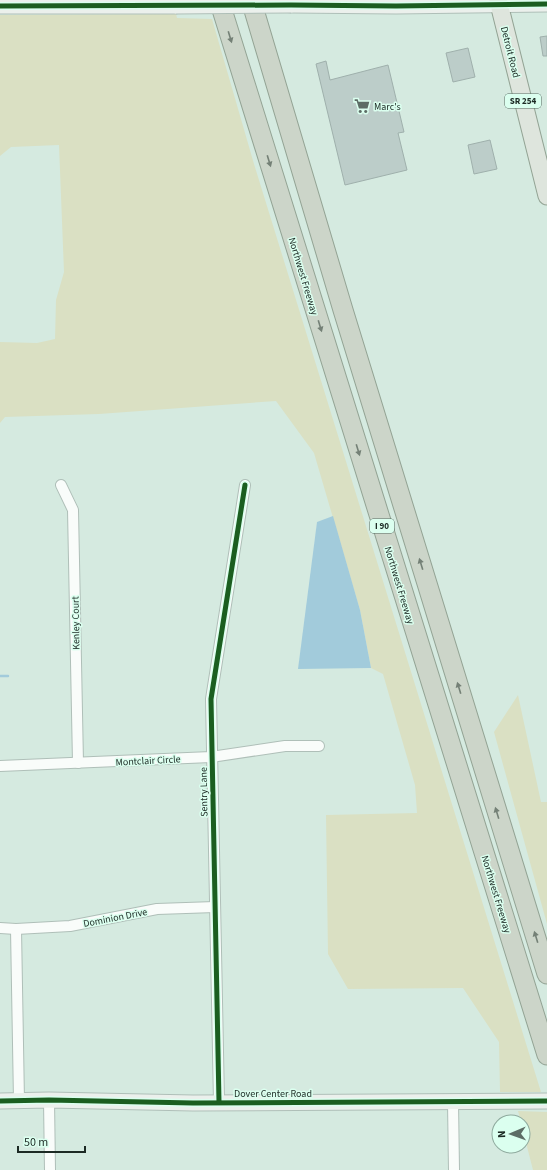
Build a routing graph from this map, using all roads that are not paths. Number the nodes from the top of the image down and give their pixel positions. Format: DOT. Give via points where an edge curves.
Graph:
graph roads {
  1 [pos="219,0"];
  2 [pos="251,0"];
  3 [pos="499,3"];
  4 [pos="547,4"];
  5 [pos="0,6"];
  6 [pos="547,196"];
  7 [pos="61,485"];
  8 [pos="245,485"];
  9 [pos="319,746"];
  10 [pos="211,757"];
  11 [pos="78,763"];
  12 [pos="0,766"];
  13 [pos="215,906"];
  14 [pos="0,928"];
  15 [pos="16,929"];
  16 [pos="547,974"];
  17 [pos="547,1054"];
  18 [pos="49,1100"];
  19 [pos="0,1101"];
  20 [pos="19,1101"];
  21 [pos="547,1101"];
  22 [pos="219,1102"];
  23 [pos="453,1102"];
  24 [pos="50,1170"];
  25 [pos="454,1170"];
  1 -- 17 [label="highway, Northwest Freeway / I 90, one-way"];
  16 -- 2 [label="highway, I 90, one-way" via="343,310"];
  3 -- 4 [label="street"];
  3 -- 5 [label="street, bridge"];
  3 -- 6 [label="main road, Detroit Road / SR 254"];
  7 -- 11 [label="street, Kenley Court" via="73,510"];
  8 -- 10 [label="street, Sentry Lane" via="211,699"];
  9 -- 10 [label="street, Montclair Circle" via="285,746"];
  10 -- 11 [label="street, Montclair Circle"];
  10 -- 13 [label="street, Sentry Lane"];
  11 -- 12 [label="street, Montclair Circle"];
  13 -- 15 [label="street, Dominion Drive" via="157,908 70,926"];
  13 -- 22 [label="street, Sentry Lane"];
  14 -- 15 [label="street, Dominion Drive"];
  15 -- 20 [label="street"];
  18 -- 20 [label="street, Dover Center Road"];
  18 -- 22 [label="street, Dover Center Road"];
  18 -- 24 [label="street"];
  19 -- 20 [label="street, Dover Center Road"];
  21 -- 23 [label="street, Dover Center Road"];
  22 -- 23 [label="street, Dover Center Road"];
  23 -- 25 [label="street"];
}
